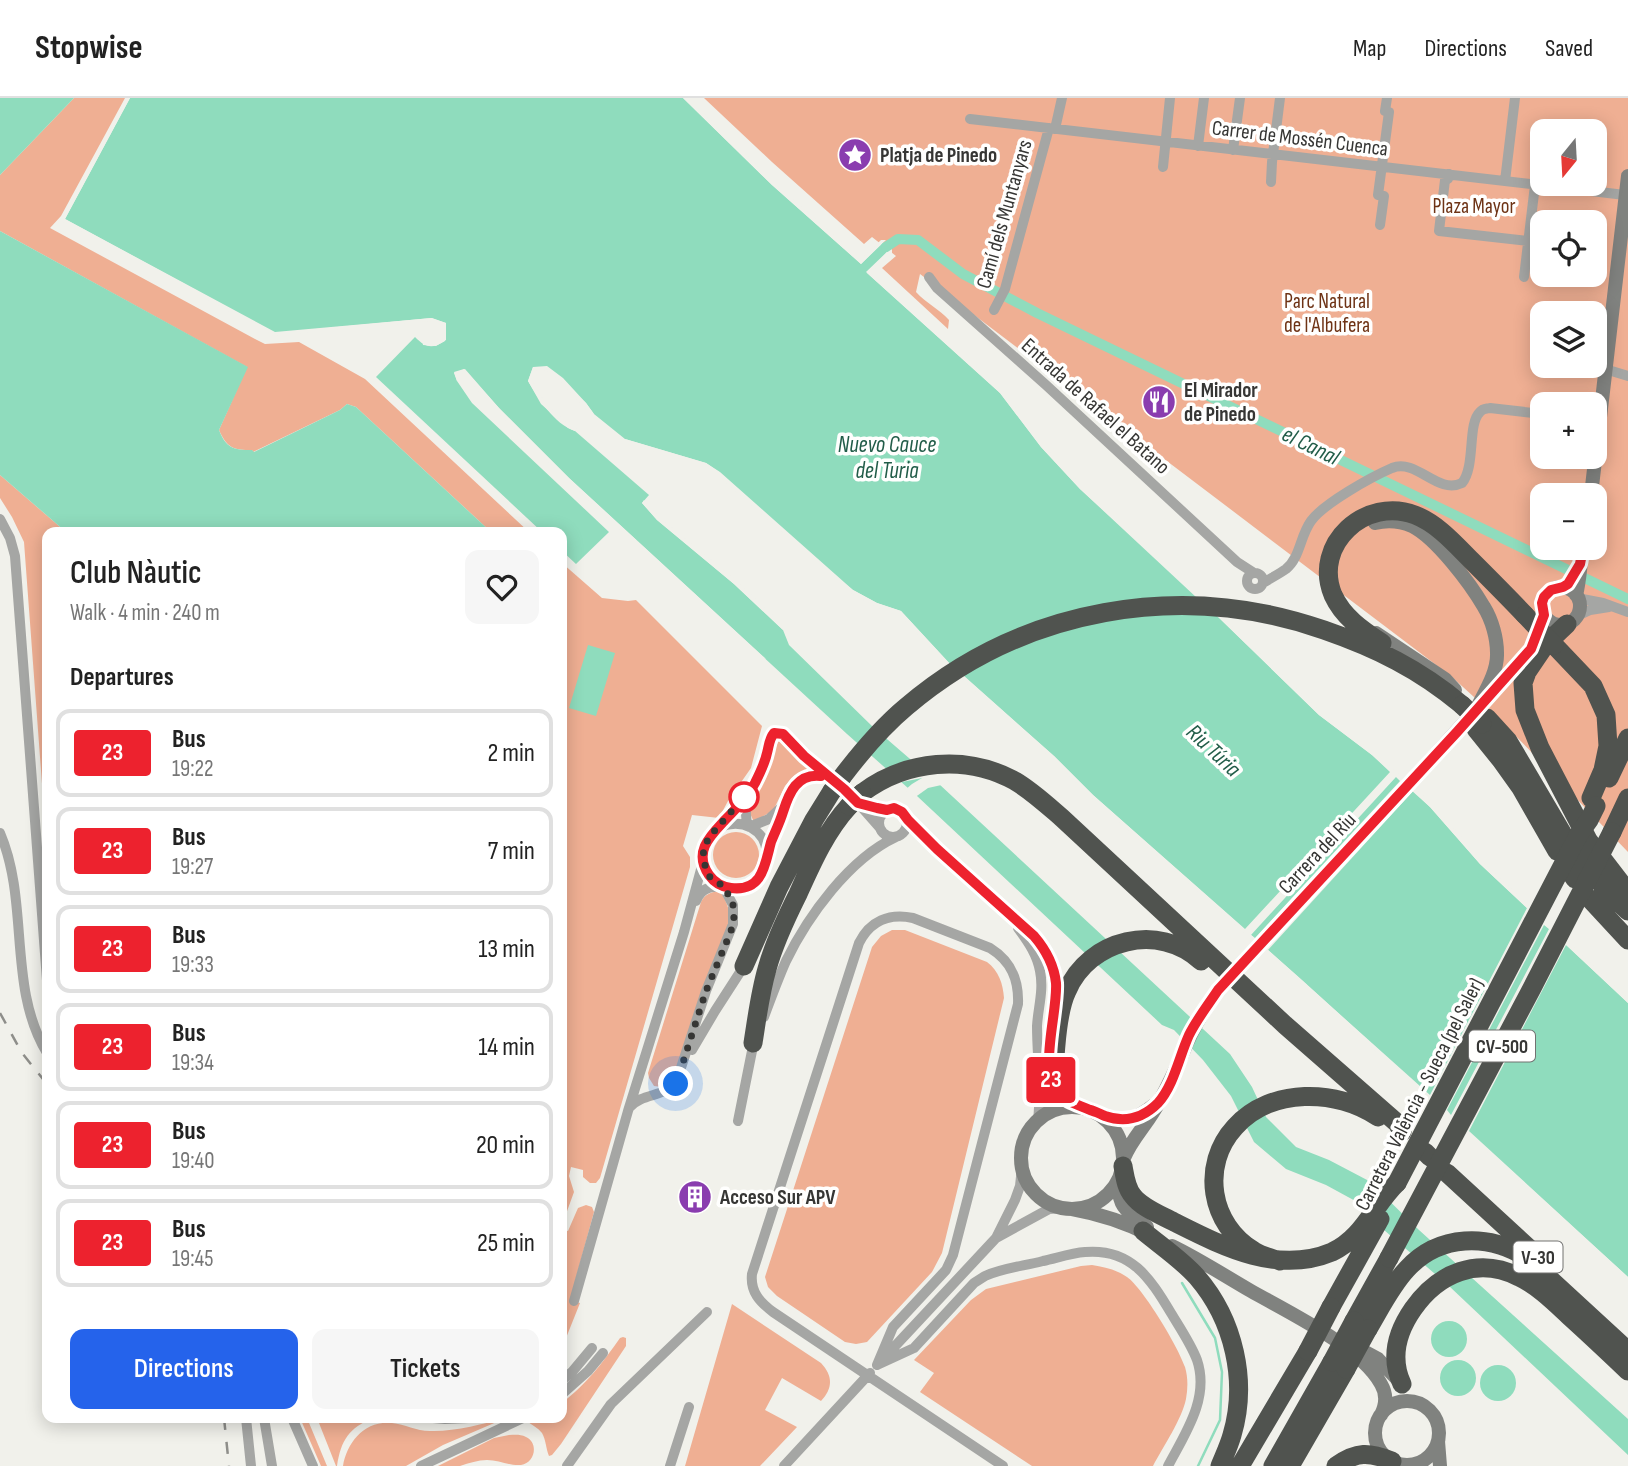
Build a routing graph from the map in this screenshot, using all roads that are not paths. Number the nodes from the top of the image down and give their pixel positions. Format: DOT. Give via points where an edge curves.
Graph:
graph roads {
  1 [pos="1062,98"];
  2 [pos="1170,98"];
  3 [pos="1204,98"];
  4 [pos="1240,98"];
  5 [pos="1280,98"];
  6 [pos="1387,98"];
  7 [pos="1515,98"];
  8 [pos="970,119"];
  9 [pos="1052,129"];
  10 [pos="1166,142"];
  11 [pos="1198,146"];
  12 [pos="1233,150"];
  13 [pos="1274,154"];
  14 [pos="1163,167"];
  15 [pos="1381,167"];
  16 [pos="1449,174"];
  17 [pos="1628,176"];
  18 [pos="1505,181"];
  19 [pos="1271,182"];
  20 [pos="1530,184"];
  21 [pos="1607,193"];
  22 [pos="1625,195"];
  23 [pos="1534,196"];
  24 [pos="1380,225"];
  25 [pos="1528,241"];
  26 [pos="929,277"];
  27 [pos="1524,277"];
  28 [pos="996,307"];
  29 [pos="1607,352"];
  30 [pos="1607,370"];
  31 [pos="1628,376"];
  32 [pos="1530,413"];
  33 [pos="0,519"];
  34 [pos="1581,560"];
  35 [pos="1574,588"];
  36 [pos="1611,606"];
  37 [pos="1628,612"];
  38 [pos="1535,615"];
  39 [pos="1567,622"];
  40 [pos="1531,649"];
  41 [pos="1470,711"];
  42 [pos="1628,738"];
  43 [pos="835,782"];
  44 [pos="752,787"];
  45 [pos="1628,798"];
  46 [pos="857,801"];
  47 [pos="785,802"];
  48 [pos="1593,802"];
  49 [pos="887,810"];
  50 [pos="908,820"];
  51 [pos="749,826"];
  52 [pos="880,828"];
  53 [pos="716,829"];
  54 [pos="0,833"];
  55 [pos="899,836"];
  56 [pos="937,849"];
  57 [pos="1557,850"];
  58 [pos="768,856"];
  59 [pos="703,862"];
  60 [pos="722,886"];
  61 [pos="1628,892"];
  62 [pos="1590,899"];
  63 [pos="1628,911"];
  64 [pos="1006,912"];
  65 [pos="42,914"];
  66 [pos="684,933"];
  67 [pos="1628,940"];
  68 [pos="744,967"];
  69 [pos="753,1043"];
  70 [pos="42,1044"];
  71 [pos="641,1069"];
  72 [pos="680,1072"];
  73 [pos="1053,1086"];
  74 [pos="659,1093"];
  75 [pos="1364,1094"];
  76 [pos="1158,1102"];
  77 [pos="1081,1107"];
  78 [pos="628,1111"];
  79 [pos="1100,1115"];
  80 [pos="1038,1119"];
  81 [pos="738,1121"];
  82 [pos="1021,1167"];
  83 [pos="1123,1167"];
  84 [pos="1447,1173"];
  85 [pos="1068,1209"];
  86 [pos="1143,1231"];
  87 [pos="1364,1236"];
  88 [pos="996,1238"];
  89 [pos="1177,1248"];
  90 [pos="1280,1261"];
  91 [pos="574,1301"];
  92 [pos="707,1312"];
  93 [pos="1361,1325"];
  94 [pos="1328,1335"];
  95 [pos="1628,1341"];
  96 [pos="1628,1351"];
  97 [pos="877,1365"];
  98 [pos="1339,1366"];
  99 [pos="1628,1371"];
  100 [pos="567,1376"];
  101 [pos="867,1376"];
  102 [pos="1402,1384"];
  103 [pos="567,1390"];
  104 [pos="1421,1405"];
  105 [pos="689,1407"];
  106 [pos="1381,1415"];
  107 [pos="247,1423"];
  108 [pos="265,1423"];
  109 [pos="294,1423"];
  110 [pos="512,1423"];
  111 [pos="1438,1440"];
  112 [pos="1405,1464"];
  113 [pos="251,1466"];
  114 [pos="272,1466"];
  115 [pos="313,1466"];
  116 [pos="421,1466"];
  117 [pos="567,1466"];
  118 [pos="670,1466"];
  119 [pos="784,1466"];
  120 [pos="1003,1466"];
  121 [pos="1168,1466"];
  122 [pos="1220,1466"];
  123 [pos="1240,1466"];
  124 [pos="1273,1466"];
  125 [pos="1290,1466"];
  126 [pos="1336,1466"];
  127 [pos="1440,1466"];
  1 -- 9 [label="street, Camí dels Muntanyars"];
  2 -- 10 [label="street"];
  3 -- 11 [label="street"];
  4 -- 12 [label="street"];
  5 -- 13 [label="street"];
  6 -- 15 [label="street"];
  7 -- 18 [label="street"];
  8 -- 9 [label="street, Carrer de Mossén Cuenca"];
  9 -- 10 [label="street, Carrer de Mossén Cuenca"];
  9 -- 28 [label="street, Camí dels Muntanyars"];
  10 -- 11 [label="street, Carrer de Mossén Cuenca"];
  10 -- 14 [label="street"];
  11 -- 12 [label="street, Carrer de Mossén Cuenca"];
  12 -- 13 [label="street, Carrer de Mossén Cuenca"];
  13 -- 15 [label="street, Carrer de Mossén Cuenca"];
  13 -- 19 [label="street"];
  15 -- 16 [label="street, Carrer de Mossén Cuenca"];
  15 -- 24 [label="street"];
  16 -- 18 [label="street, Carrer de Mossén Cuenca"];
  16 -- 25 [label="street" via="1438,231"];
  17 -- 22 [label="street"];
  18 -- 20 [label="street, Carrer de Mossén Cuenca"];
  21 -- 22 [label="street, Carrer de Mossén Cuenca"];
  22 -- 29 [label="street"];
  23 -- 25 [label="street"];
  25 -- 27 [label="street"];
  26 -- 32 [label="street, Entrada de Rafael el Batano" via="1256,577 1288,568 1311,520 1326,505 1388,470 1406,467 1451,487 1462,483 1479,412 1490,408"];
  30 -- 31 [label="street"];
  33 -- 65 [label="street" via="15,556"];
  34 -- 35 [label="street"];
  35 -- 36 [label="street"];
  35 -- 38 [label="street, Carrera del Riu" via="1551,590"];
  35 -- 39 [label="street" via="1579,607"];
  36 -- 37 [label="street"];
  36 -- 39 [label="street"];
  38 -- 39 [label="street"];
  38 -- 40 [label="street, Carrera del Riu"];
  38 -- 41 [label="highway" via="1448,537 1413,514 1380,512 1360,519 1344,532 1332,555 1329,575 1343,611"];
  38 -- 48 [label="highway, bridge" via="1554,645 1593,686 1606,715 1608,746"];
  39 -- 40 [label="street, Carrera del Riu"];
  39 -- 61 [label="highway" via="1527,671 1525,710 1588,840"];
  40 -- 41 [label="street, Carrera del Riu"];
  41 -- 41 [label="street" via="1445,679 1359,621 1341,600 1335,584 1336,562 1344,543 1358,530 1385,521 1418,530 1443,553 1485,608 1497,655 1492,676"];
  41 -- 43 [label="highway" via="1334,634 1277,616 1217,606 1142,607 1038,630 947,676 890,723"];
  41 -- 57 [label="highway"];
  41 -- 63 [label="highway" via="1508,741 1564,836 1576,871"];
  41 -- 76 [label="street, Carrera del Riu, bridge" via="1218,990 1189,1036"];
  42 -- 48 [label="highway, Carretera València - Sueca (pel Saler) / CV-500"];
  43 -- 44 [label="street" via="786,735 777,733 771,737"];
  43 -- 46 [label="street"];
  43 -- 47 [label="street" via="815,775 804,778"];
  43 -- 68 [label="highway" via="779,887"];
  44 -- 51 [label="street" via="746,805"];
  44 -- 53 [label="street"];
  45 -- 93 [label="highway, CV-500, bridge" via="1389,1258"];
  46 -- 49 [label="street"];
  46 -- 52 [label="street"];
  46 -- 69 [label="highway" via="839,816 825,839 787,917 763,985"];
  46 -- 75 [label="highway" via="887,777 937,764 969,765 1016,782 1046,803"];
  47 -- 51 [label="street" via="769,819"];
  47 -- 58 [label="street"];
  48 -- 87 [label="highway, Carretera València - Sueca (pel Saler) / CV-500, bridge" via="1589,820 1397,1183 1385,1194"];
  49 -- 50 [label="street" via="898,809"];
  49 -- 52 [label="street" via="879,819"];
  50 -- 55 [label="street"];
  50 -- 56 [label="street"];
  51 -- 53 [label="street" via="738,823"];
  51 -- 58 [label="street" via="765,842"];
  52 -- 55 [label="street" via="888,836"];
  53 -- 59 [label="street" via="705,845"];
  54 -- 70 [label="street" via="13,882 27,1000"];
  55 -- 56 [label="street"];
  55 -- 69 [label="street" via="857,864 814,915 785,964"];
  56 -- 64 [label="street"];
  58 -- 60 [label="street" via="763,872 752,884"];
  59 -- 60 [label="street" via="710,877"];
  59 -- 66 [label="street"];
  60 -- 66 [label="street" via="699,895"];
  60 -- 72 [label="street" via="733,905 733,924"];
  62 -- 67 [label="highway"];
  64 -- 73 [label="street" via="1041,944 1053,967 1056,994 1049,1067"];
  64 -- 80 [label="street" via="1032,948 1042,979 1037,1023"];
  66 -- 71 [label="street"];
  68 -- 72 [label="street"];
  69 -- 81 [label="street"];
  71 -- 74 [label="street" via="645,1084"];
  71 -- 78 [label="street"];
  72 -- 74 [label="street" via="676,1084"];
  73 -- 75 [label="highway" via="1062,1006 1070,984 1083,965 1102,951 1150,939 1186,949 1273,1028"];
  73 -- 77 [label="street"];
  74 -- 78 [label="street" via="637,1100"];
  75 -- 90 [label="highway" via="1405,1134 1371,1112 1339,1099 1308,1096 1254,1111 1235,1127 1220,1150 1213,1189 1228,1227 1246,1245"];
  76 -- 79 [label="street" via="1133,1119"];
  76 -- 83 [label="street, Carrera del Riu" via="1128,1148"];
  77 -- 79 [label="street"];
  77 -- 80 [label="street" via="1062,1107"];
  78 -- 91 [label="street"];
  79 -- 83 [label="street" via="1120,1138"];
  80 -- 82 [label="street" via="1025,1136"];
  82 -- 85 [label="street" via="1037,1195"];
  82 -- 88 [label="street" via="1020,1186"];
  83 -- 85 [label="street" via="1116,1186 1101,1200"];
  83 -- 89 [label="street" via="1118,1192 1125,1210"];
  83 -- 90 [label="highway" via="1129,1191 1143,1205 1220,1244"];
  84 -- 95 [label="highway, V-30"];
  85 -- 86 [label="street" via="1117,1219"];
  85 -- 88 [label="street" via="1049,1209"];
  86 -- 89 [label="street"];
  86 -- 122 [label="highway" via="1195,1276 1215,1300 1228,1329 1237,1364 1238,1398"];
  87 -- 90 [label="highway" via="1329,1253"];
  87 -- 123 [label="highway, Carretera València - Sueca (pel Saler), bridge" via="1308,1351"];
  88 -- 97 [label="street"];
  89 -- 94 [label="street"];
  92 -- 117 [label="street" via="611,1404"];
  93 -- 96 [label="highway" via="1413,1263 1454,1242 1483,1241 1518,1252 1538,1267"];
  93 -- 98 [label="highway, bridge"];
  94 -- 102 [label="street" via="1371,1354"];
  94 -- 106 [label="street" via="1378,1378 1385,1397"];
  97 -- 101 [label="street"];
  97 -- 101 [label="street" via="893,1327 946,1270 953,1255 1018,1004 1016,977 999,953 903,916 876,922 859,943 751,1282 756,1297 772,1312"];
  97 -- 121 [label="street" via="914,1348 985,1276 1078,1253 1112,1254 1149,1279 1200,1370 1196,1410"];
  98 -- 124 [label="highway"];
  98 -- 125 [label="highway"];
  99 -- 102 [label="highway, V-30" via="1531,1284 1502,1270 1477,1268 1435,1283 1414,1307 1396,1345"];
  100 -- 103 [label="street" via="597,1350 588,1371"];
  101 -- 119 [label="street"];
  101 -- 120 [label="street"];
  102 -- 104 [label="street"];
  104 -- 106 [label="street" via="1399,1402"];
  104 -- 111 [label="street" via="1434,1416"];
  105 -- 118 [label="street"];
  106 -- 112 [label="street" via="1375,1429 1380,1451"];
  107 -- 113 [label="street"];
  108 -- 114 [label="street"];
  109 -- 115 [label="street"];
  110 -- 116 [label="street"];
  111 -- 112 [label="street" via="1427,1458"];
  111 -- 127 [label="street"];
  112 -- 126 [label="highway" via="1364,1454"];
}
